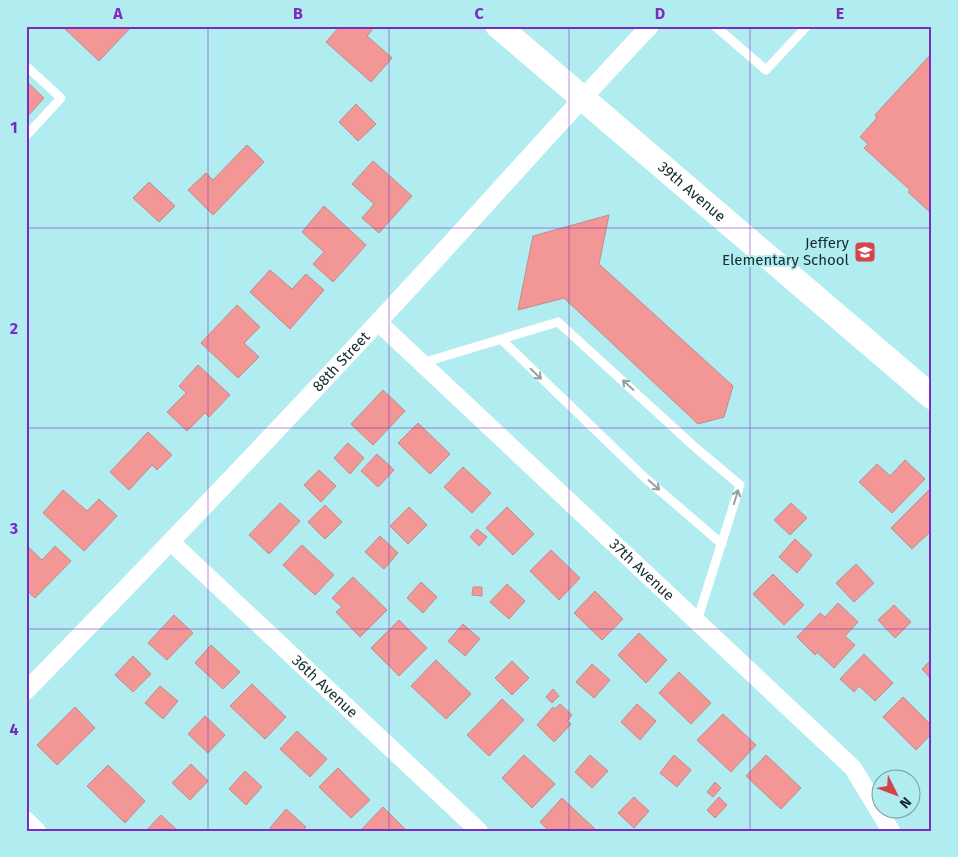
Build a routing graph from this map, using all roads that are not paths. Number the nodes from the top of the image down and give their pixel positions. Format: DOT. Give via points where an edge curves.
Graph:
graph roads {
  1 [pos="498,26"];
  2 [pos="650,26"];
  3 [pos="714,26"];
  4 [pos="807,26"];
  5 [pos="26,66"];
  6 [pos="582,97"];
  7 [pos="26,136"];
  8 [pos="378,322"];
  9 [pos="502,340"];
  10 [pos="422,363"];
  11 [pos="932,397"];
  12 [pos="171,542"];
  13 [pos="722,544"];
  14 [pos="697,621"];
  15 [pos="26,691"];
  16 [pos="26,820"];
  17 [pos="37,831"];
  18 [pos="479,831"];
  19 [pos="891,831"];
  1 -- 6 [label="main road, 39th Avenue"];
  2 -- 6 [label="street, 88th Street"];
  3 -- 4 [label="lane" via="766,70"];
  5 -- 7 [label="lane" via="61,98"];
  6 -- 8 [label="street, 88th Street"];
  6 -- 11 [label="main road, 39th Avenue"];
  8 -- 10 [label="street, 37th Avenue"];
  8 -- 12 [label="street, 88th Street"];
  9 -- 10 [label="lane"];
  9 -- 13 [label="lane, one-way" via="644,476"];
  13 -- 9 [label="lane, one-way" via="740,485 558,322"];
  10 -- 14 [label="street, 37th Avenue"];
  12 -- 15 [label="street, 88th Street"];
  12 -- 18 [label="street, 36th Avenue"];
  13 -- 14 [label="lane"];
  14 -- 19 [label="street, 37th Avenue" via="853,768"];
  16 -- 17 [label="street"];
}
